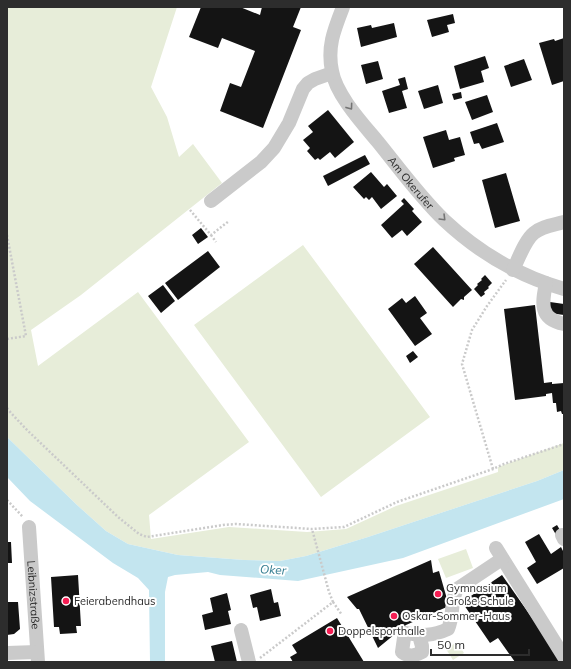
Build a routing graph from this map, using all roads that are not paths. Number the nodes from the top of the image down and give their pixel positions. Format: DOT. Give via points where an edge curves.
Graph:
graph roads {
  1 [pos="343,7"];
  2 [pos="332,73"];
  3 [pos="211,201"];
  4 [pos="564,222"];
  5 [pos="513,270"];
  6 [pos="546,283"];
  7 [pos="564,289"];
  8 [pos="564,324"];
  9 [pos="29,527"];
  10 [pos="241,630"];
  11 [pos="423,636"];
  12 [pos="7,653"];
  13 [pos="37,657"];
  14 [pos="564,657"];
  15 [pos="249,662"];
  1 -- 2 [label="street, Am Okerufer" via="330,46"];
  2 -- 3 [label="street" via="308,83 274,148 262,162"];
  2 -- 5 [label="street, Am Okerufer, one-way" via="347,104 444,220 478,248"];
  4 -- 5 [label="street" via="534,233"];
  5 -- 6 [label="street, Am Okerufer"];
  6 -- 7 [label="street, Am Okerufer"];
  6 -- 8 [label="street" via="543,308 548,317"];
  9 -- 13 [label="street, Leibnizstraße"];
  10 -- 15 [label="street"];
  11 -- 14 [label="street" via="448,630 453,596 457,589 499,553"];
  12 -- 13 [label="street"];
}
